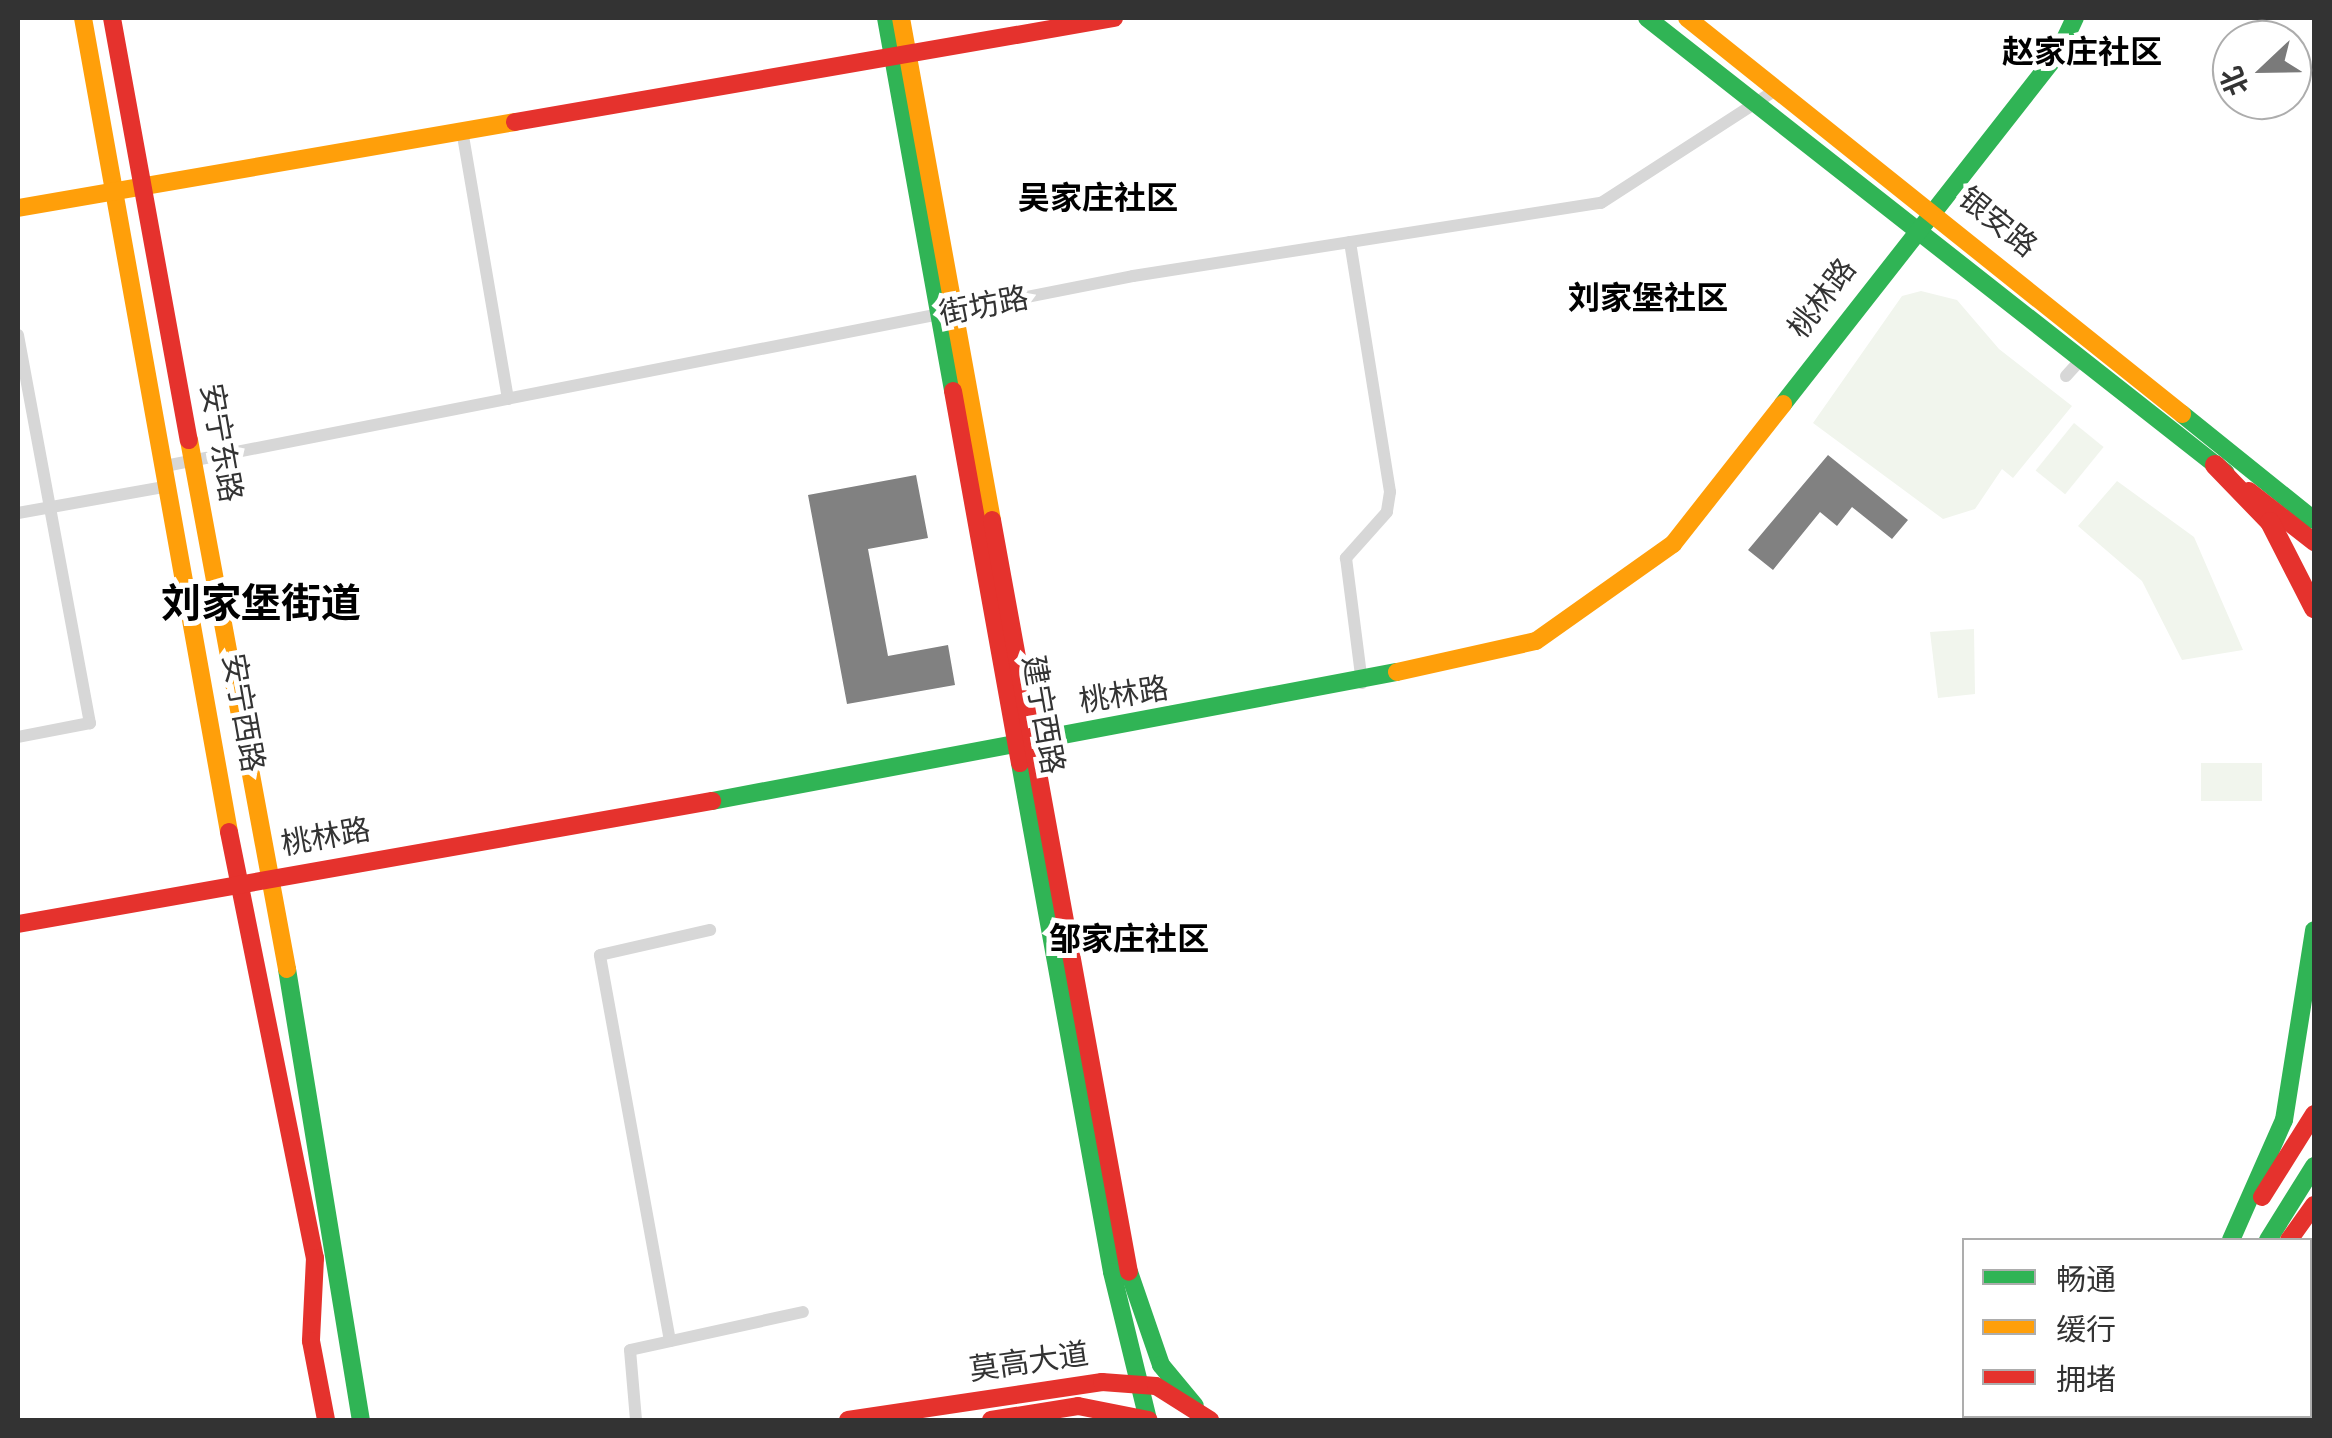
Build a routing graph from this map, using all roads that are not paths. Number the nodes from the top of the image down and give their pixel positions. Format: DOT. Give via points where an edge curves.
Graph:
graph roads {
  1 [pos="83,18"];
  2 [pos="112,18"];
  3 [pos="886,18"];
  4 [pos="901,18"];
  5 [pos="1114,18"];
  6 [pos="1647,18"];
  7 [pos="1687,18"];
  8 [pos="2075,18"];
  9 [pos="900,54"];
  10 [pos="1776,90"];
  11 [pos="1757,103"];
  12 [pos="462,130"];
  13 [pos="144,186"];
  14 [pos="116,190"];
  15 [pos="18,208"];
  16 [pos="1932,208"];
  17 [pos="1917,226"];
  18 [pos="1350,242"];
  19 [pos="947,314"];
  20 [pos="18,335"];
  21 [pos="2082,358"];
  22 [pos="2066,376"];
  23 [pos="508,399"];
  24 [pos="192,460"];
  25 [pos="2215,465"];
  26 [pos="167,476"];
  27 [pos="2264,481"];
  28 [pos="2314,500"];
  29 [pos="50,507"];
  30 [pos="18,513"];
  31 [pos="2314,520"];
  32 [pos="2314,542"];
  33 [pos="2314,608"];
  34 [pos="1362,683"];
  35 [pos="18,736"];
  36 [pos="1023,742"];
  37 [pos="268,879"];
  38 [pos="243,884"];
  39 [pos="18,924"];
  40 [pos="710,930"];
  41 [pos="2314,930"];
  42 [pos="2314,1114"];
  43 [pos="2314,1166"];
  44 [pos="2314,1205"];
  45 [pos="2234,1238"];
  46 [pos="2234,1238"];
  47 [pos="2269,1238"];
  48 [pos="2290,1238"];
  49 [pos="804,1312"];
  50 [pos="670,1341"];
  51 [pos="1153,1379"];
  52 [pos="1202,1414"];
  53 [pos="326,1420"];
  54 [pos="360,1420"];
  55 [pos="636,1420"];
  56 [pos="848,1420"];
  57 [pos="993,1420"];
  58 [pos="1149,1420"];
  1 -- 14 [label="main road, 安宁西路"];
  2 -- 13 [label="main road, 安宁东路"];
  3 -- 9 [label="main road, 建宁西路"];
  4 -- 9 [label="main road, 建宁西路"];
  5 -- 9 [label="main road"];
  6 -- 11 [label="main road, 银安路"];
  7 -- 10 [label="main road, 银安路"];
  8 -- 16 [label="main road, 桃林路" via="2059,52"];
  9 -- 12 [label="main road"];
  9 -- 19 [label="main road, 建宁西路"];
  10 -- 11 [label="street, 街坊路"];
  10 -- 16 [label="main road, 银安路"];
  11 -- 17 [label="main road, 银安路"];
  11 -- 18 [label="street, 街坊路" via="1601,203"];
  12 -- 13 [label="main road"];
  12 -- 23 [label="street"];
  13 -- 14 [label="main road"];
  13 -- 24 [label="main road, 安宁东路"];
  14 -- 15 [label="main road"];
  14 -- 26 [label="main road, 安宁西路"];
  16 -- 17 [label="main road, 桃林路"];
  16 -- 27 [label="main road, 银安路"];
  17 -- 21 [label="main road, 银安路"];
  17 -- 34 [label="main road, 桃林路" via="1673,544 1536,642"];
  18 -- 19 [label="street, 街坊路"];
  18 -- 34 [label="street" via="1390,492 1388,512 1346,558"];
  19 -- 23 [label="street, 街坊路"];
  19 -- 36 [label="main road, 建宁西路"];
  20 -- 29 [label="street"];
  21 -- 22 [label="street"];
  21 -- 25 [label="main road, 银安路"];
  23 -- 24 [label="street, 街坊路"];
  24 -- 26 [label="street, 街坊路"];
  24 -- 37 [label="main road, 安宁东路"];
  25 -- 32 [label="main road, bridge"];
  25 -- 33 [label="main road, bridge" via="2270,522"];
  26 -- 29 [label="street, 街坊路"];
  26 -- 38 [label="main road, 安宁西路"];
  27 -- 28 [label="main road"];
  27 -- 31 [label="main road, 银安路"];
  29 -- 30 [label="street, 街坊路"];
  29 -- 35 [label="street" via="90,723"];
  34 -- 36 [label="main road, 桃林路"];
  36 -- 37 [label="main road, 桃林路"];
  36 -- 51 [label="main road, 建宁西路"];
  37 -- 38 [label="main road, 桃林路"];
  37 -- 54 [label="main road"];
  38 -- 39 [label="main road, 桃林路"];
  38 -- 53 [label="main road, 安宁西路" via="315,1258 311,1340"];
  40 -- 50 [label="street" via="600,955"];
  41 -- 45 [label="main road" via="2284,1120"];
  42 -- 46 [label="main road"];
  43 -- 47 [label="main road"];
  44 -- 48 [label="main road"];
  49 -- 50 [label="street"];
  50 -- 55 [label="street" via="630,1350"];
  51 -- 52 [label="main road, 建宁西路"];
  51 -- 56 [label="main road, 莫高大道" via="1081,1383"];
  51 -- 58 [label="main road"];
  57 -- 58 [label="main road, 莫高大道" via="1078,1406"];
}
